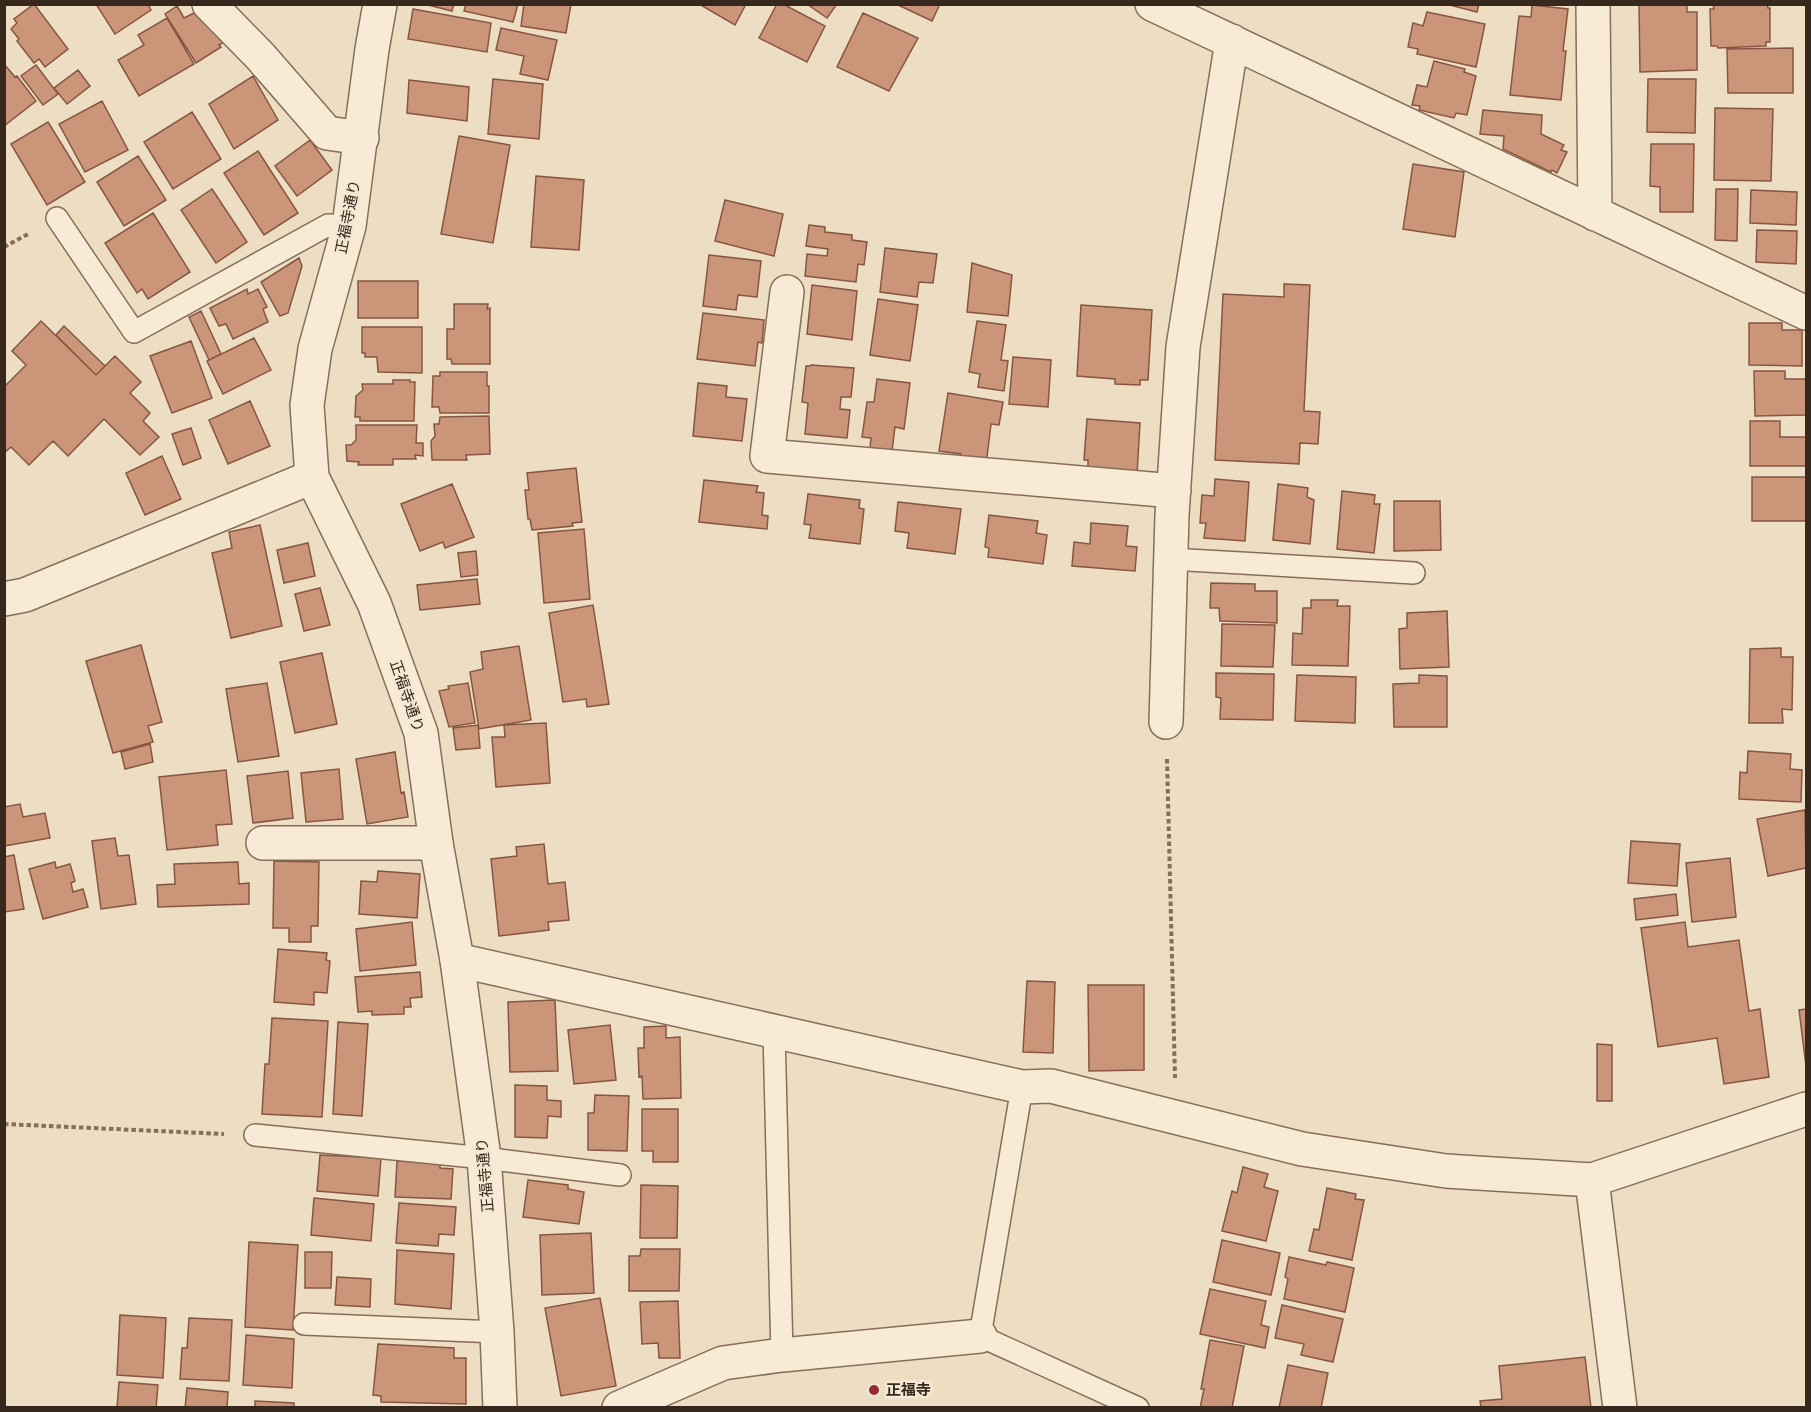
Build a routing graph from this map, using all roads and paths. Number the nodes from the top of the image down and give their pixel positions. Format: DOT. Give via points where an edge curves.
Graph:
graph roads {
  1 [pos="209,4"];
  2 [pos="380,4"];
  3 [pos="1152,4"];
  4 [pos="1593,4"];
  5 [pos="1232,41"];
  6 [pos="362,138"];
  7 [pos="1595,214"];
  8 [pos="57,218"];
  9 [pos="350,226"];
  10 [pos="786,292"];
  11 [pos="1806,313"];
  12 [pos="312,477"];
  13 [pos="1174,491"];
  14 [pos="1170,559"];
  15 [pos="1414,573"];
  16 [pos="4,599"];
  17 [pos="1166,722"];
  18 [pos="263,843"];
  19 [pos="436,843"];
  20 [pos="457,960"];
  21 [pos="774,1031"];
  22 [pos="1022,1087"];
  23 [pos="1806,1109"];
  24 [pos="1176,1118"];
  25 [pos="4,1124"];
  26 [pos="255,1135"];
  27 [pos="484,1158"];
  28 [pos="621,1174"];
  29 [pos="1592,1180"];
  30 [pos="304,1324"];
  31 [pos="497,1332"];
  32 [pos="980,1336"];
  33 [pos="782,1355"];
  34 [pos="500,1407"];
  35 [pos="619,1407"];
  36 [pos="1137,1407"];
  37 [pos="1620,1407"];
  1 -- 6 [label="street" via="327,133"];
  2 -- 6 [label="street, 正福寺通り"];
  3 -- 5 [label="street"];
  4 -- 7 [label="street"];
  5 -- 7 [label="street"];
  5 -- 13 [label="street" via="1183,347"];
  6 -- 9 [label="street, 正福寺通り"];
  7 -- 11 [label="street"];
  8 -- 9 [label="lane" via="134,332 328,225"];
  9 -- 12 [label="street, 正福寺通り" via="315,349 310,382 307,405"];
  10 -- 13 [label="street" via="766,456"];
  12 -- 16 [label="street" via="24,595"];
  12 -- 19 [label="street, 正福寺通り" via="374,603 421,733"];
  13 -- 14 [label="street"];
  14 -- 15 [label="lane"];
  14 -- 17 [label="street"];
  17 -- 24 [label="path"];
  18 -- 19 [label="street"];
  19 -- 20 [label="street, 正福寺通り"];
  20 -- 21 [label="street"];
  20 -- 27 [label="street, 正福寺通り"];
  21 -- 22 [label="street"];
  21 -- 33 [label="lane"];
  22 -- 24 [label="street" via="1051,1086"];
  22 -- 32 [label="lane"];
  23 -- 29 [label="street"];
  24 -- 29 [label="street" via="1302,1149 1446,1171"];
  25 -- 26 [label="path"];
  26 -- 27 [label="lane"];
  27 -- 28 [label="lane"];
  27 -- 31 [label="street, 正福寺通り"];
  29 -- 37 [label="street"];
  30 -- 31 [label="lane"];
  31 -- 34 [label="street, 正福寺通り"];
  32 -- 33 [label="street"];
  32 -- 36 [label="lane"];
  33 -- 35 [label="street" via="723,1363"];
}
